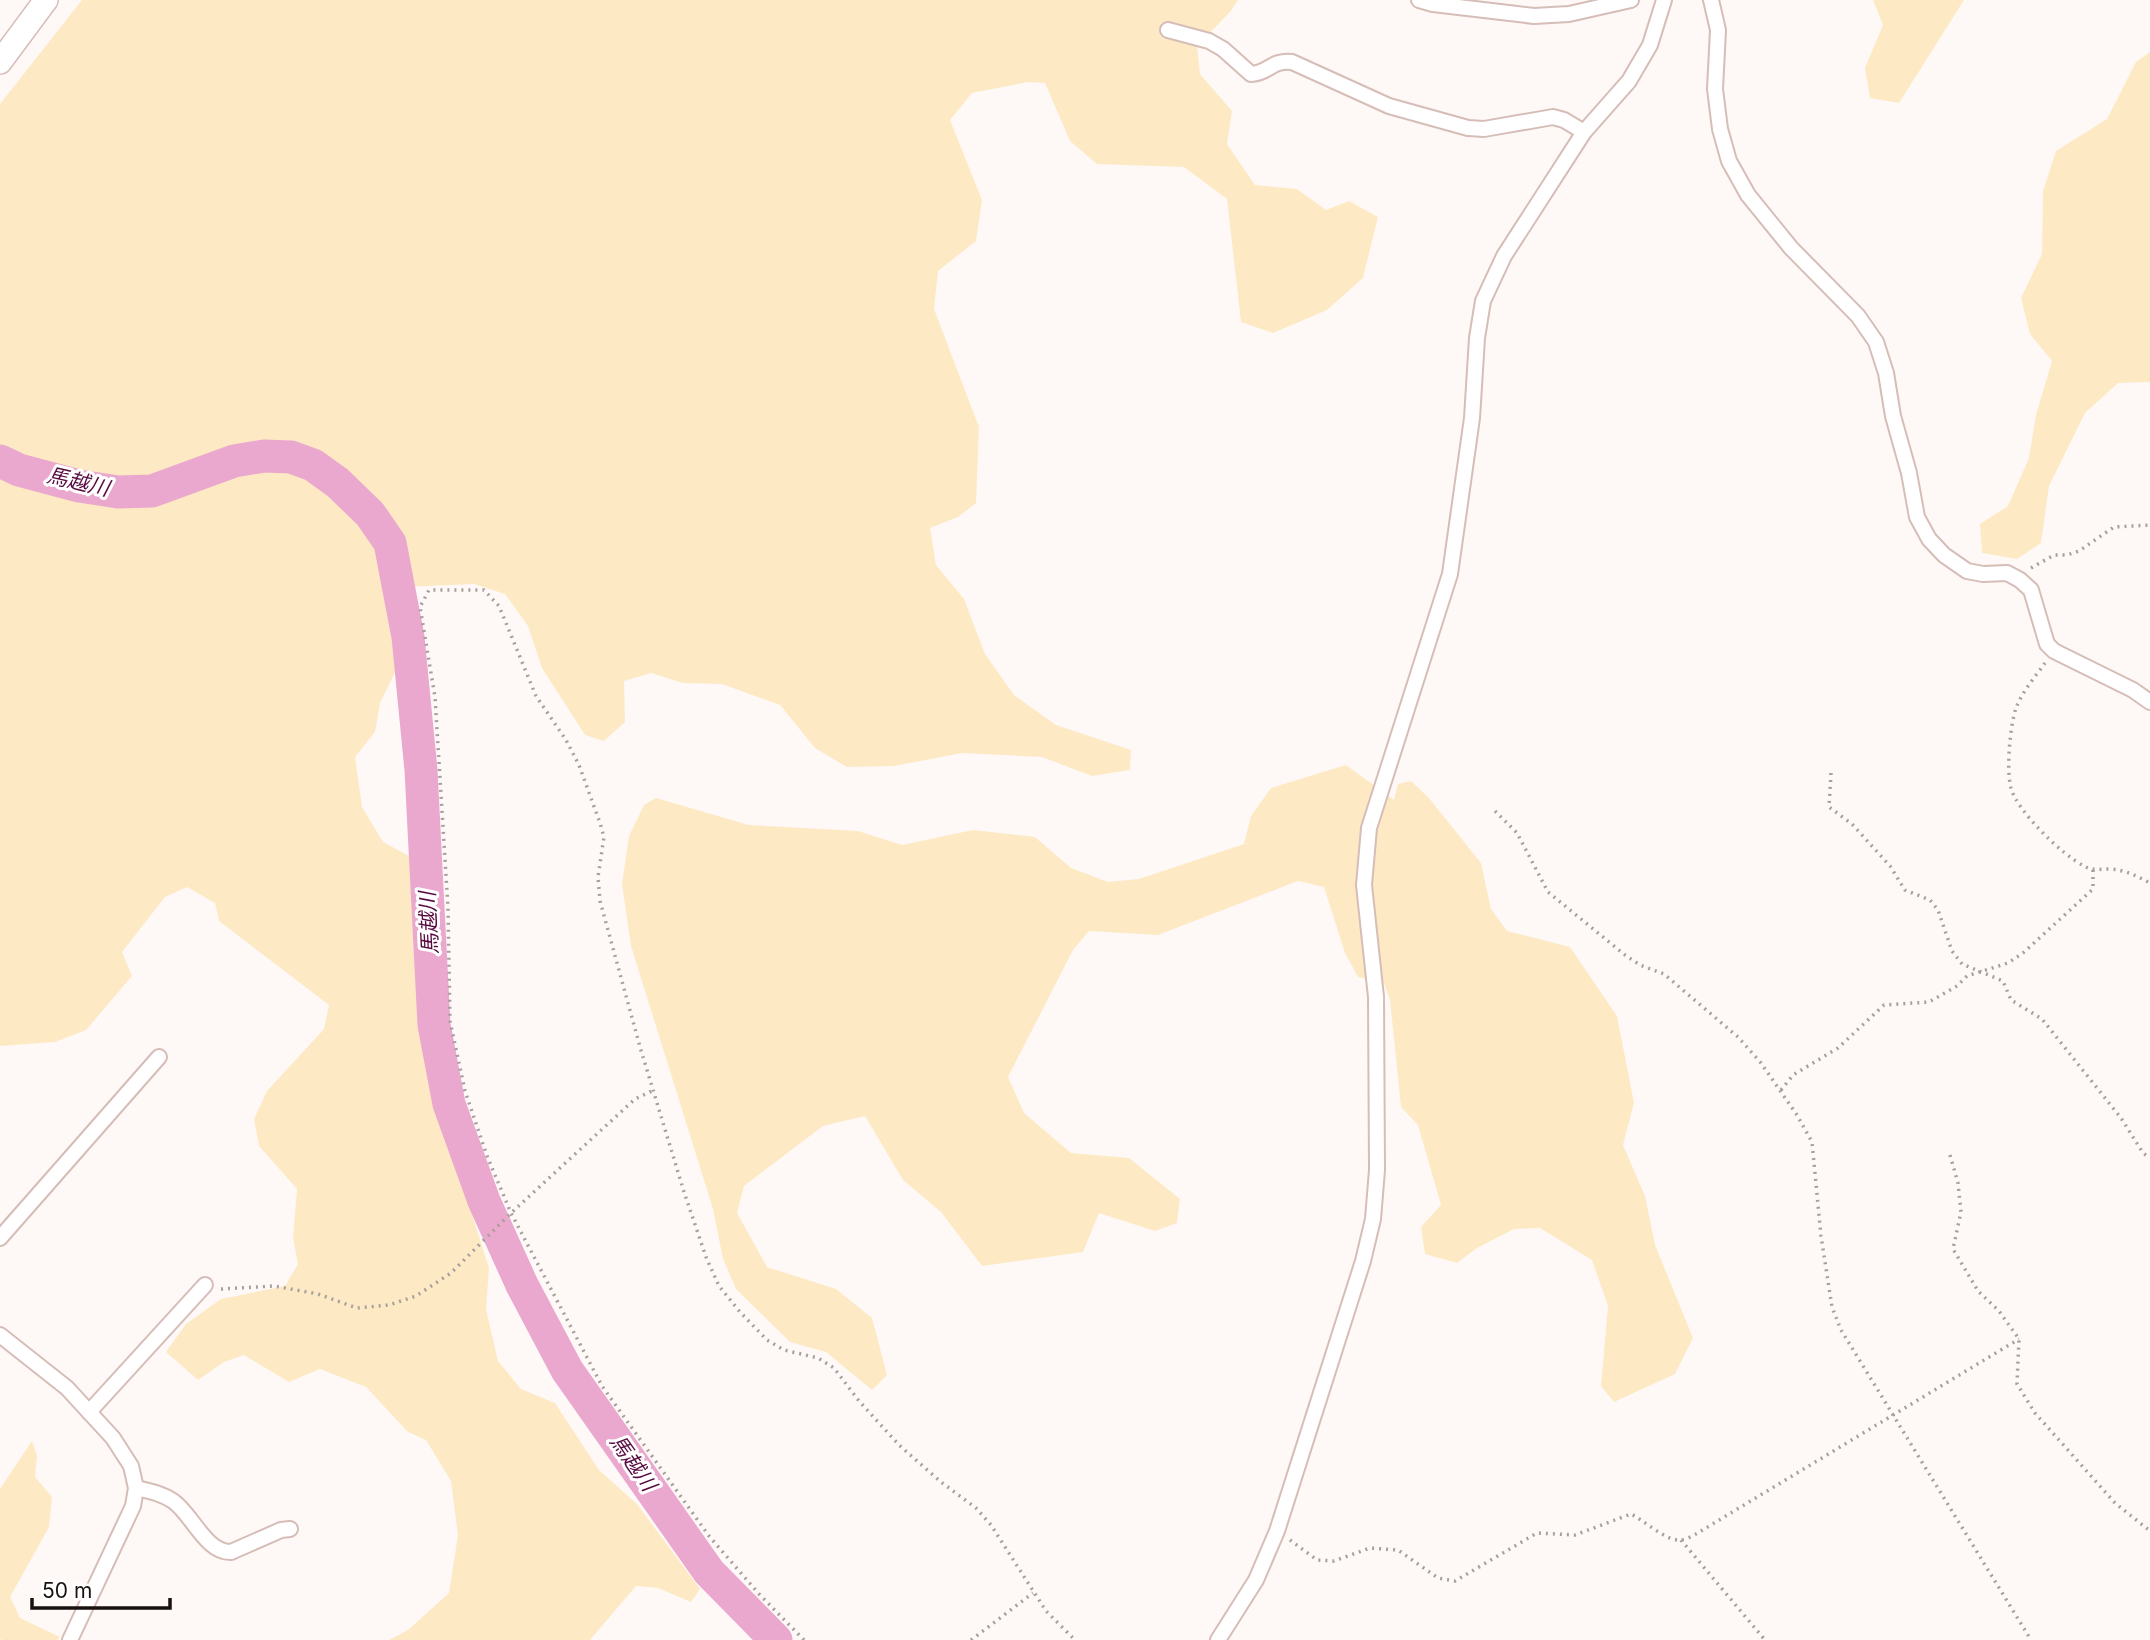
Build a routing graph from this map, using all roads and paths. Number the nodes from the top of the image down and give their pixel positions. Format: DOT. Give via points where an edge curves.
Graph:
graph roads {
  1 [pos="46,0"];
  2 [pos="1419,0"];
  3 [pos="1631,0"];
  4 [pos="1664,0"];
  5 [pos="1711,0"];
  6 [pos="1168,30"];
  7 [pos="0,62"];
  8 [pos="1584,132"];
  9 [pos="2150,525"];
  10 [pos="2021,580"];
  11 [pos="2054,651"];
  12 [pos="2150,702"];
  13 [pos="1831,773"];
  14 [pos="1495,811"];
  15 [pos="2093,870"];
  16 [pos="2150,883"];
  17 [pos="1982,971"];
  18 [pos="159,1057"];
  19 [pos="654,1090"];
  20 [pos="1781,1090"];
  21 [pos="1950,1155"];
  22 [pos="2150,1158"];
  23 [pos="512,1213"];
  24 [pos="0,1238"];
  25 [pos="205,1285"];
  26 [pos="0,1335"];
  27 [pos="2019,1339"];
  28 [pos="89,1412"];
  29 [pos="1893,1413"];
  30 [pos="136,1488"];
  31 [pos="290,1529"];
  32 [pos="1277,1531"];
  33 [pos="2150,1531"];
  34 [pos="1681,1540"];
  35 [pos="1033,1593"];
  36 [pos="70,1640"];
  37 [pos="804,1640"];
  38 [pos="971,1640"];
  39 [pos="1075,1640"];
  40 [pos="1218,1640"];
  41 [pos="1765,1640"];
  42 [pos="2031,1640"];
  1 -- 7 [label="main road"];
  2 -- 3 [label="street" via="1534,16 1569,14"];
  4 -- 8 [label="street" via="1650,45 1629,81"];
  5 -- 10 [label="street" via="1718,30 1715,89 1729,161 1748,195 1791,248 1858,316 1876,342 1917,517 1929,539 1967,571 2007,573"];
  6 -- 8 [label="street" via="1209,41 1251,74 1280,61 1292,62 1389,106 1468,128 1553,117"];
  8 -- 32 [label="street" via="1504,256 1483,301 1450,574 1369,828 1364,885 1376,997 1374,1219"];
  9 -- 10 [label="path" via="2114,527 2079,551 2033,565"];
  10 -- 11 [label="street" via="2031,590 2047,644"];
  11 -- 12 [label="street"];
  11 -- 15 [label="path" via="2016,708 2008,769 2012,791 2039,829"];
  13 -- 17 [label="path" via="1829,807 1852,824 1905,890 1930,900 1962,964"];
  14 -- 20 [label="path" via="1517,833 1548,892 1625,955 1682,988 1738,1037"];
  15 -- 16 [label="path" via="2131,873"];
  15 -- 17 [label="path" via="2093,889 2008,963"];
  17 -- 20 [label="path" via="1929,1002 1884,1005 1843,1043 1793,1075"];
  17 -- 22 [label="path" via="2003,981 2011,1000 2042,1019"];
  18 -- 24 [label="street"];
  19 -- 23 [label="path" via="635,1100"];
  19 -- 23 [label="path" via="600,901 604,837 579,765 536,696 499,606 484,590 429,590 420,607 435,697 450,1021 465,1091"];
  19 -- 35 [label="path" via="684,1192 719,1286 767,1340 834,1368 899,1445 992,1525"];
  20 -- 29 [label="path" via="1812,1142 1832,1307 1841,1330"];
  21 -- 27 [label="path" via="1961,1212 1953,1249 1978,1292"];
  23 -- 25 [label="path" via="451,1273 416,1296 389,1305 357,1308 318,1294 274,1286 218,1290"];
  23 -- 37 [label="path" via="602,1386 709,1536"];
  25 -- 28 [label="street"];
  26 -- 28 [label="street" via="67,1388"];
  27 -- 29 [label="path"];
  27 -- 33 [label="path" via="2017,1384 2035,1413 2115,1503"];
  28 -- 30 [label="street" via="131,1466"];
  29 -- 34 [label="path"];
  29 -- 42 [label="path"];
  30 -- 31 [label="street" via="175,1502 224,1552"];
  30 -- 36 [label="street" via="134,1506"];
  32 -- 34 [label="path" via="1317,1560 1334,1561 1370,1548 1398,1550 1438,1578 1455,1581 1537,1533 1575,1535 1631,1514 1663,1536"];
  32 -- 40 [label="street" via="1255,1580"];
  34 -- 41 [label="path"];
  35 -- 38 [label="path"];
  35 -- 39 [label="path"];
}
